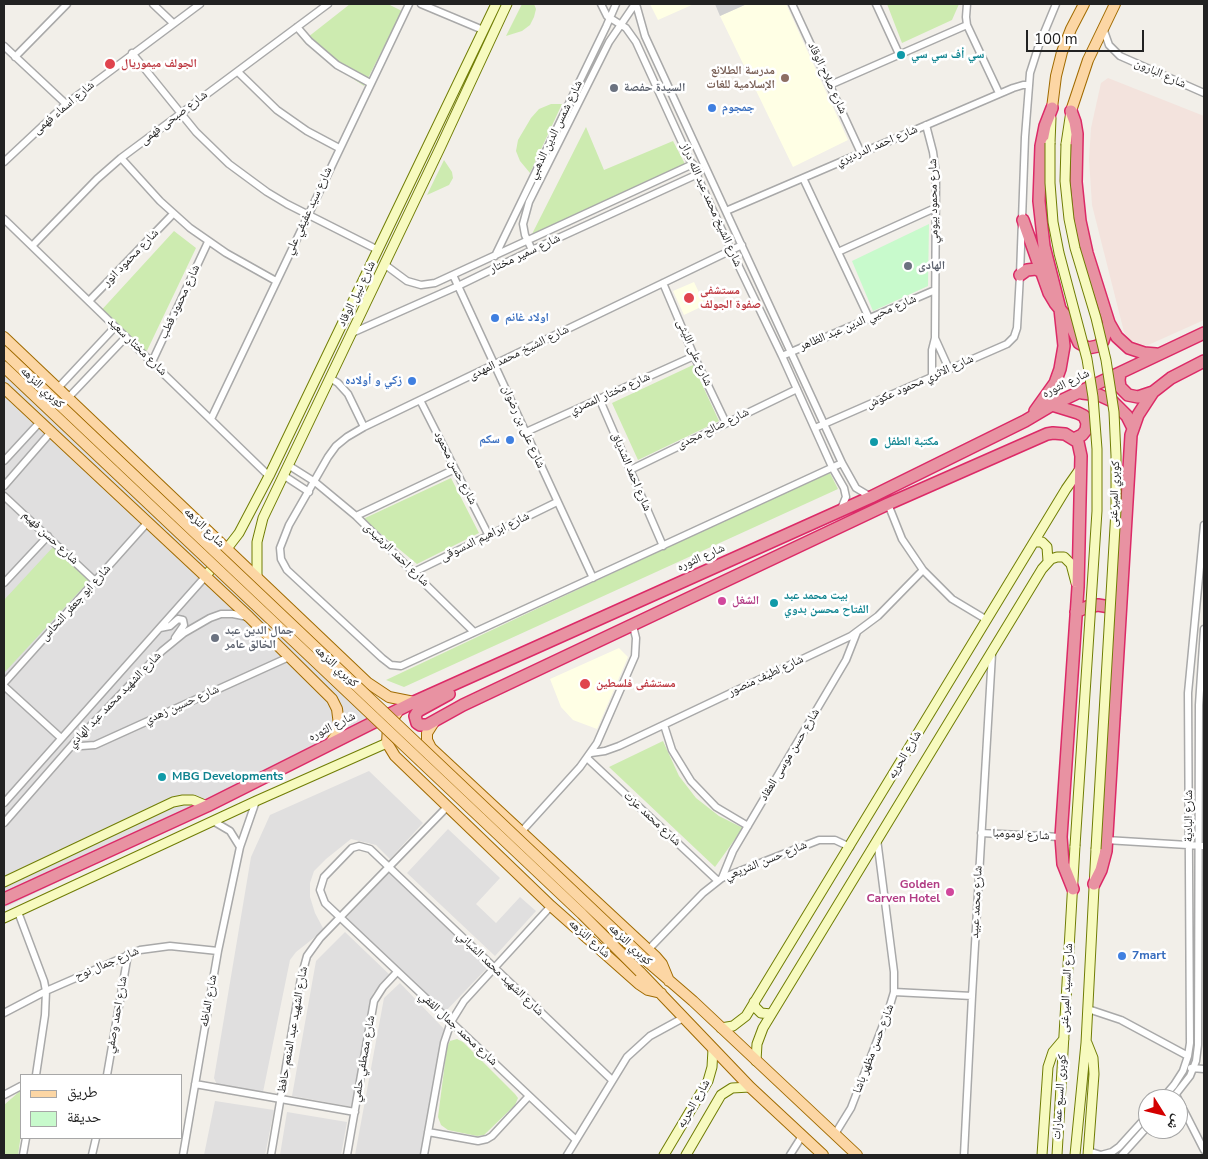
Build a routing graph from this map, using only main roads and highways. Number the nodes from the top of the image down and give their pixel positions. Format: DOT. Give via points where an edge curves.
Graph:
graph roads {
  1 [pos="1084,4"];
  2 [pos="1115,4"];
  3 [pos="1052,108"];
  4 [pos="1070,111"];
  5 [pos="1023,220"];
  6 [pos="1040,271"];
  7 [pos="1020,275"];
  8 [pos="1060,309"];
  9 [pos="1109,323"];
  10 [pos="1204,333"];
  11 [pos="4,337"];
  12 [pos="4,352"];
  13 [pos="1158,354"];
  14 [pos="1204,361"];
  15 [pos="4,368"];
  16 [pos="1120,373"];
  17 [pos="4,388"];
  18 [pos="1153,392"];
  19 [pos="1078,393"];
  20 [pos="1052,405"];
  21 [pos="1030,417"];
  22 [pos="1133,428"];
  23 [pos="1074,439"];
  24 [pos="1076,612"];
  25 [pos="1120,612"];
  26 [pos="325,642"];
  27 [pos="299,667"];
  28 [pos="463,680"];
  29 [pos="414,702"];
  30 [pos="400,709"];
  31 [pos="434,722"];
  32 [pos="330,744"];
  33 [pos="465,780"];
  34 [pos="444,805"];
  35 [pos="1094,884"];
  36 [pos="1073,889"];
  37 [pos="4,899"];
  38 [pos="669,981"];
  39 [pos="661,994"];
  40 [pos="823,1155"];
  41 [pos="857,1155"];
  1 -- 3 [label="main road" via="1062,52"];
  2 -- 4 [label="main road" via="1085,68"];
  3 -- 8 [label="highway" via="1044,126 1038,201 1044,246"];
  4 -- 9 [label="highway" via="1077,134 1076,182 1080,222"];
  5 -- 6 [label="highway"];
  6 -- 7 [label="highway" via="1028,270"];
  6 -- 8 [label="highway"];
  8 -- 9 [label="highway" via="1084,347 1101,344"];
  8 -- 21 [label="highway" via="1064,339 1060,369 1051,390"];
  9 -- 13 [label="highway" via="1117,338 1129,348"];
  10 -- 13 [label="highway, شارع الثوره"];
  11 -- 26 [label="main road, شارع النزهه"];
  12 -- 38 [label="main road, كوبري النزهه, bridge"];
  13 -- 16 [label="highway, شارع الثوره"];
  14 -- 18 [label="highway"];
  15 -- 39 [label="main road, كوبري النزهه, bridge" via="582,914"];
  16 -- 18 [label="highway" via="1120,387 1128,395 1138,397"];
  16 -- 19 [label="highway, شارع الثوره"];
  17 -- 27 [label="main road"];
  18 -- 22 [label="highway"];
  19 -- 20 [label="highway, شارع الثوره"];
  19 -- 22 [label="highway" via="1099,395 1112,401 1127,416"];
  20 -- 21 [label="highway, شارع الثوره"];
  20 -- 23 [label="highway" via="1084,416 1086,430"];
  21 -- 28 [label="highway, شارع الثوره" via="841,510"];
  22 -- 25 [label="highway"];
  23 -- 24 [label="highway" via="1080,448"];
  23 -- 31 [label="highway" via="1059,433 1047,434 888,504"];
  24 -- 25 [label="highway" via="1098,605"];
  24 -- 36 [label="highway" via="1061,837 1063,864"];
  25 -- 35 [label="highway" via="1106,840 1103,864"];
  26 -- 27 [label="main road" via="314,660"];
  26 -- 29 [label="main road, شارع النزهه" via="376,690 394,699"];
  27 -- 32 [label="main road" via="337,708 339,725"];
  28 -- 29 [label="highway, شارع الثوره"];
  28 -- 31 [label="highway" via="454,692 416,712 416,721 420,725"];
  29 -- 30 [label="highway, شارع الثوره"];
  30 -- 32 [label="highway, شارع الثوره"];
  30 -- 34 [label="main road, شارع النزهه" via="388,726 387,743 395,756"];
  31 -- 33 [label="main road" via="427,733 429,746"];
  32 -- 37 [label="highway, شارع الثوره" via="207,806"];
  33 -- 34 [label="main road" via="454,779 446,784 442,791"];
  33 -- 38 [label="main road" via="648,950 662,964"];
  34 -- 39 [label="main road, شارع النزهه" via="639,984"];
  38 -- 41 [label="main road"];
  39 -- 40 [label="main road, شارع النزهه" via="750,1087"];
}
